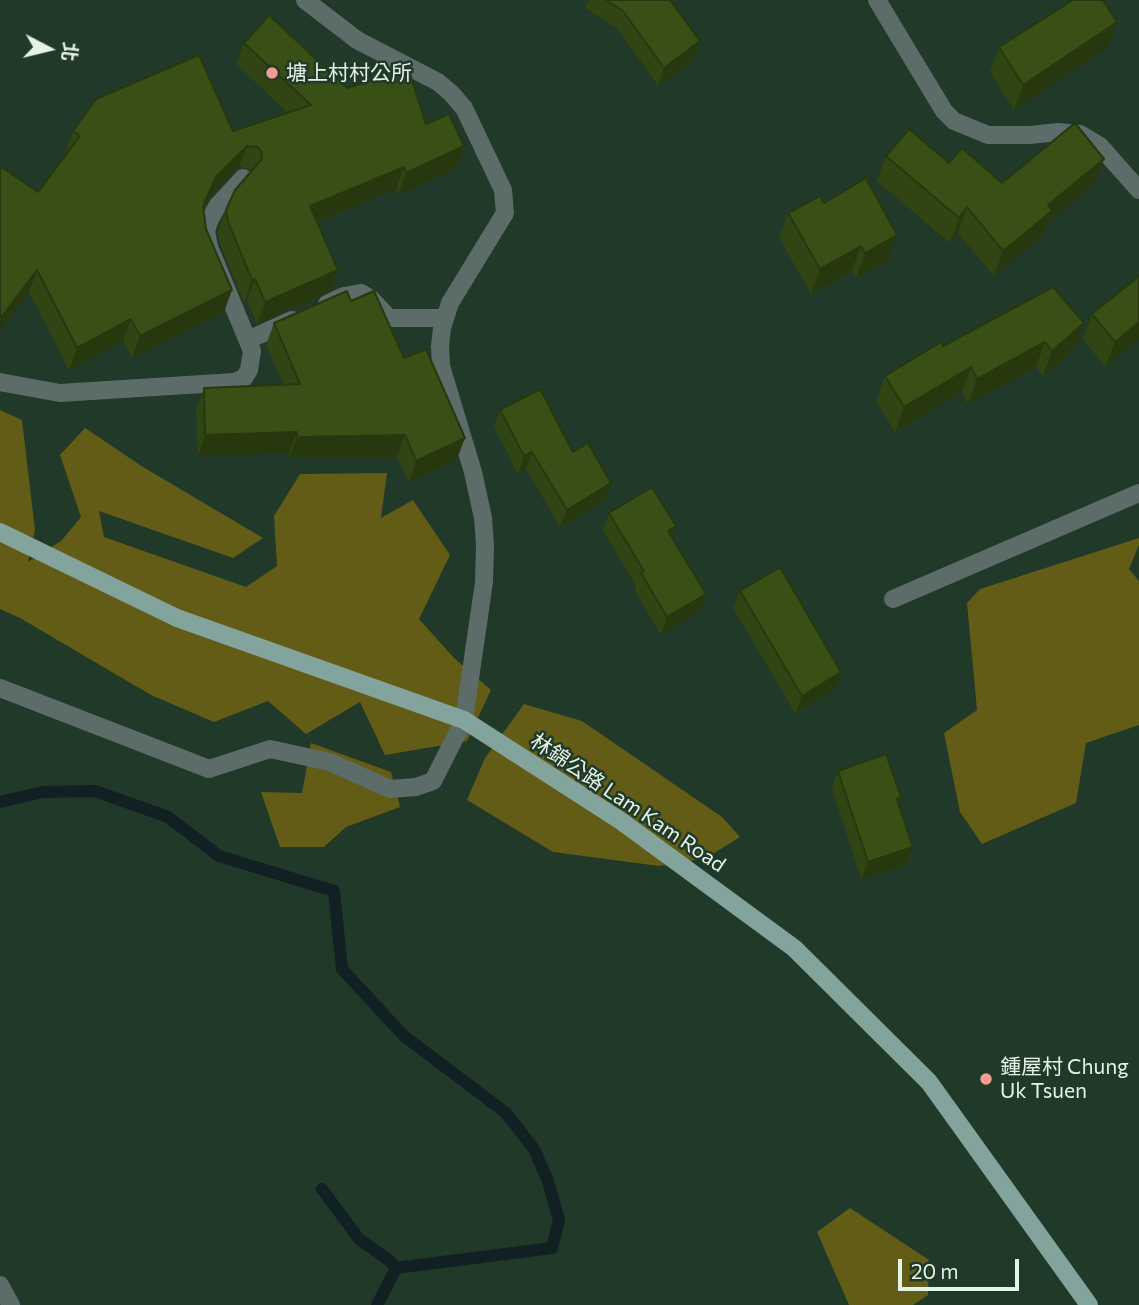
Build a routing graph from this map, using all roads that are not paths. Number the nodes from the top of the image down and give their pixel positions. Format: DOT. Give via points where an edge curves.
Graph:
graph roads {
  1 [pos="305,0"];
  2 [pos="877,0"];
  3 [pos="243,178"];
  4 [pos="1139,190"];
  5 [pos="445,318"];
  6 [pos="248,340"];
  7 [pos="0,382"];
  8 [pos="1139,494"];
  9 [pos="0,532"];
  10 [pos="893,599"];
  11 [pos="0,688"];
  12 [pos="464,720"];
  13 [pos="0,1285"];
  14 [pos="11,1305"];
  15 [pos="1089,1305"];
  1 -- 5 [label="lane" via="357,40 451,93 464,108 503,190 506,203 501,222"];
  2 -- 4 [label="lane" via="954,121 988,135 1080,134 1100,146"];
  3 -- 6 [label="lane" via="218,205 206,231"];
  5 -- 6 [label="lane" via="394,319 367,295 354,294"];
  5 -- 12 [label="lane" via="441,366 473,472 485,545"];
  6 -- 7 [label="lane" via="252,351 249,370 234,382 60,393"];
  8 -- 10 [label="lane"];
  9 -- 12 [label="main road, 林錦公路 Lam Kam Road" via="177,618"];
  11 -- 12 [label="lane" via="209,769 270,749 330,762 390,789 433,781"];
  12 -- 15 [label="main road, 林錦公路 Lam Kam Road" via="621,821 794,948 929,1082"];
  13 -- 14 [label="lane"];
}
